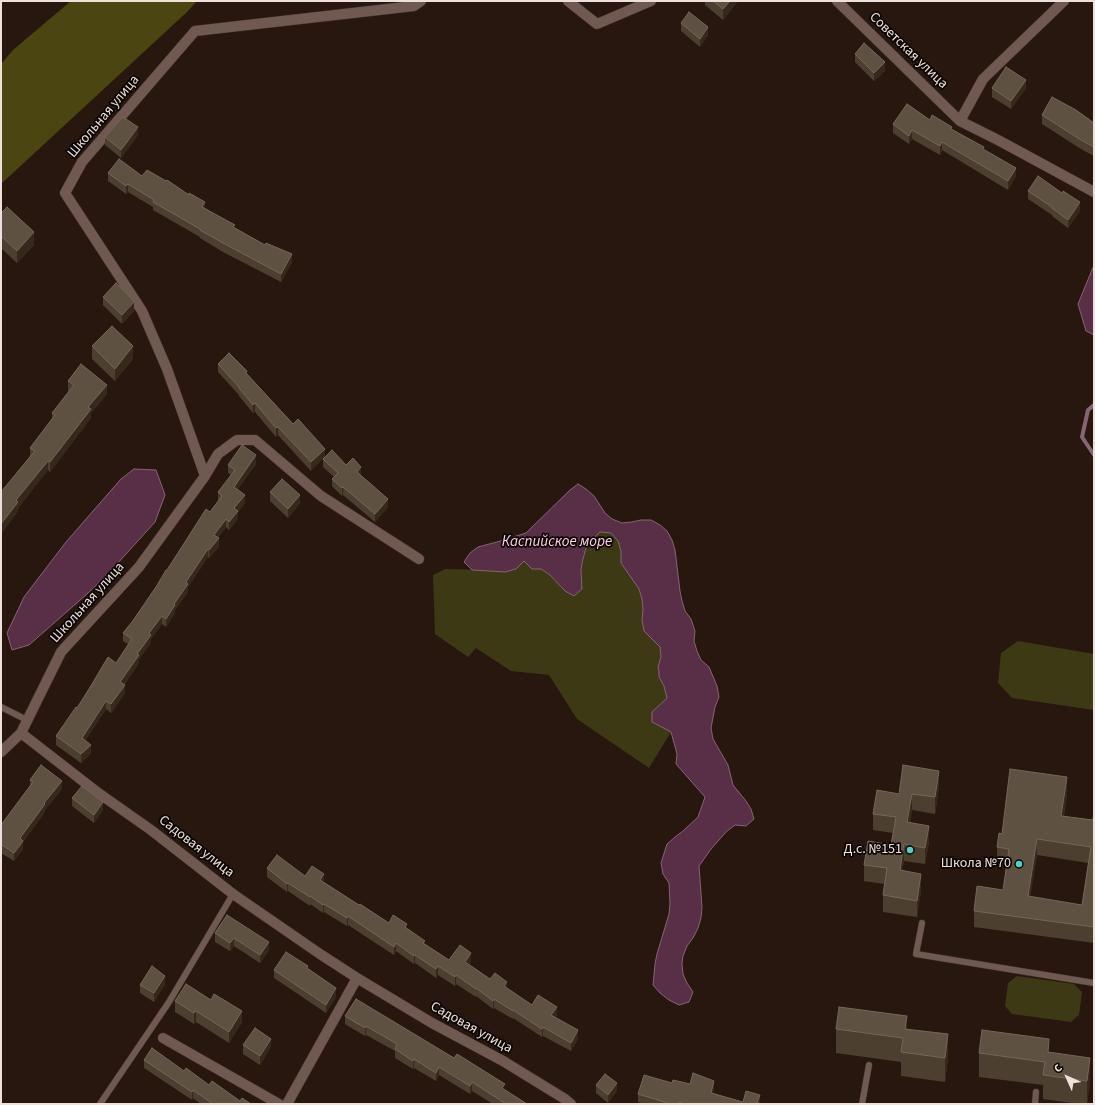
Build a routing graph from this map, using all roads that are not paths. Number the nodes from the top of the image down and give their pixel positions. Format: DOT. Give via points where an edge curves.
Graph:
graph roads {
  1 [pos="421,1"];
  2 [pos="568,1"];
  3 [pos="651,1"];
  4 [pos="837,1"];
  5 [pos="1064,1"];
  6 [pos="960,121"];
  7 [pos="1094,192"];
  8 [pos="205,476"];
  9 [pos="419,559"];
  10 [pos="1,707"];
  11 [pos="27,720"];
  12 [pos="21,733"];
  13 [pos="1,752"];
  14 [pos="233,894"];
  15 [pos="922,923"];
  16 [pos="357,978"];
  17 [pos="1094,983"];
  18 [pos="163,1038"];
  19 [pos="869,1065"];
  20 [pos="1036,1092"];
  21 [pos="100,1104"];
  22 [pos="280,1104"];
  23 [pos="287,1104"];
  24 [pos="571,1104"];
  25 [pos="862,1104"];
  26 [pos="1035,1104"];
  1 -- 8 [label="street, Школьная улица" via="414,6 195,31 82,162 64,193 142,311 167,369"];
  2 -- 3 [label="street" via="597,24"];
  4 -- 6 [label="street, Советская улица"];
  5 -- 6 [label="street" via="983,79"];
  6 -- 7 [label="street, Советская улица"];
  8 -- 9 [label="street, Школьная улица" via="218,454 237,440 254,440 321,496"];
  8 -- 11 [label="street, Школьная улица" via="139,567 61,652"];
  10 -- 11 [label="lane"];
  11 -- 12 [label="street, Школьная улица"];
  12 -- 13 [label="street, Школьная улица"];
  12 -- 14 [label="street, Садовая улица"];
  14 -- 16 [label="street, Садовая улица"];
  14 -- 21 [label="lane" via="169,1002"];
  15 -- 17 [label="lane" via="916,954"];
  16 -- 23 [label="street"];
  16 -- 24 [label="street, Садовая улица" via="432,1023 503,1061"];
  18 -- 22 [label="street"];
  19 -- 25 [label="lane"];
  20 -- 26 [label="lane"];
}
